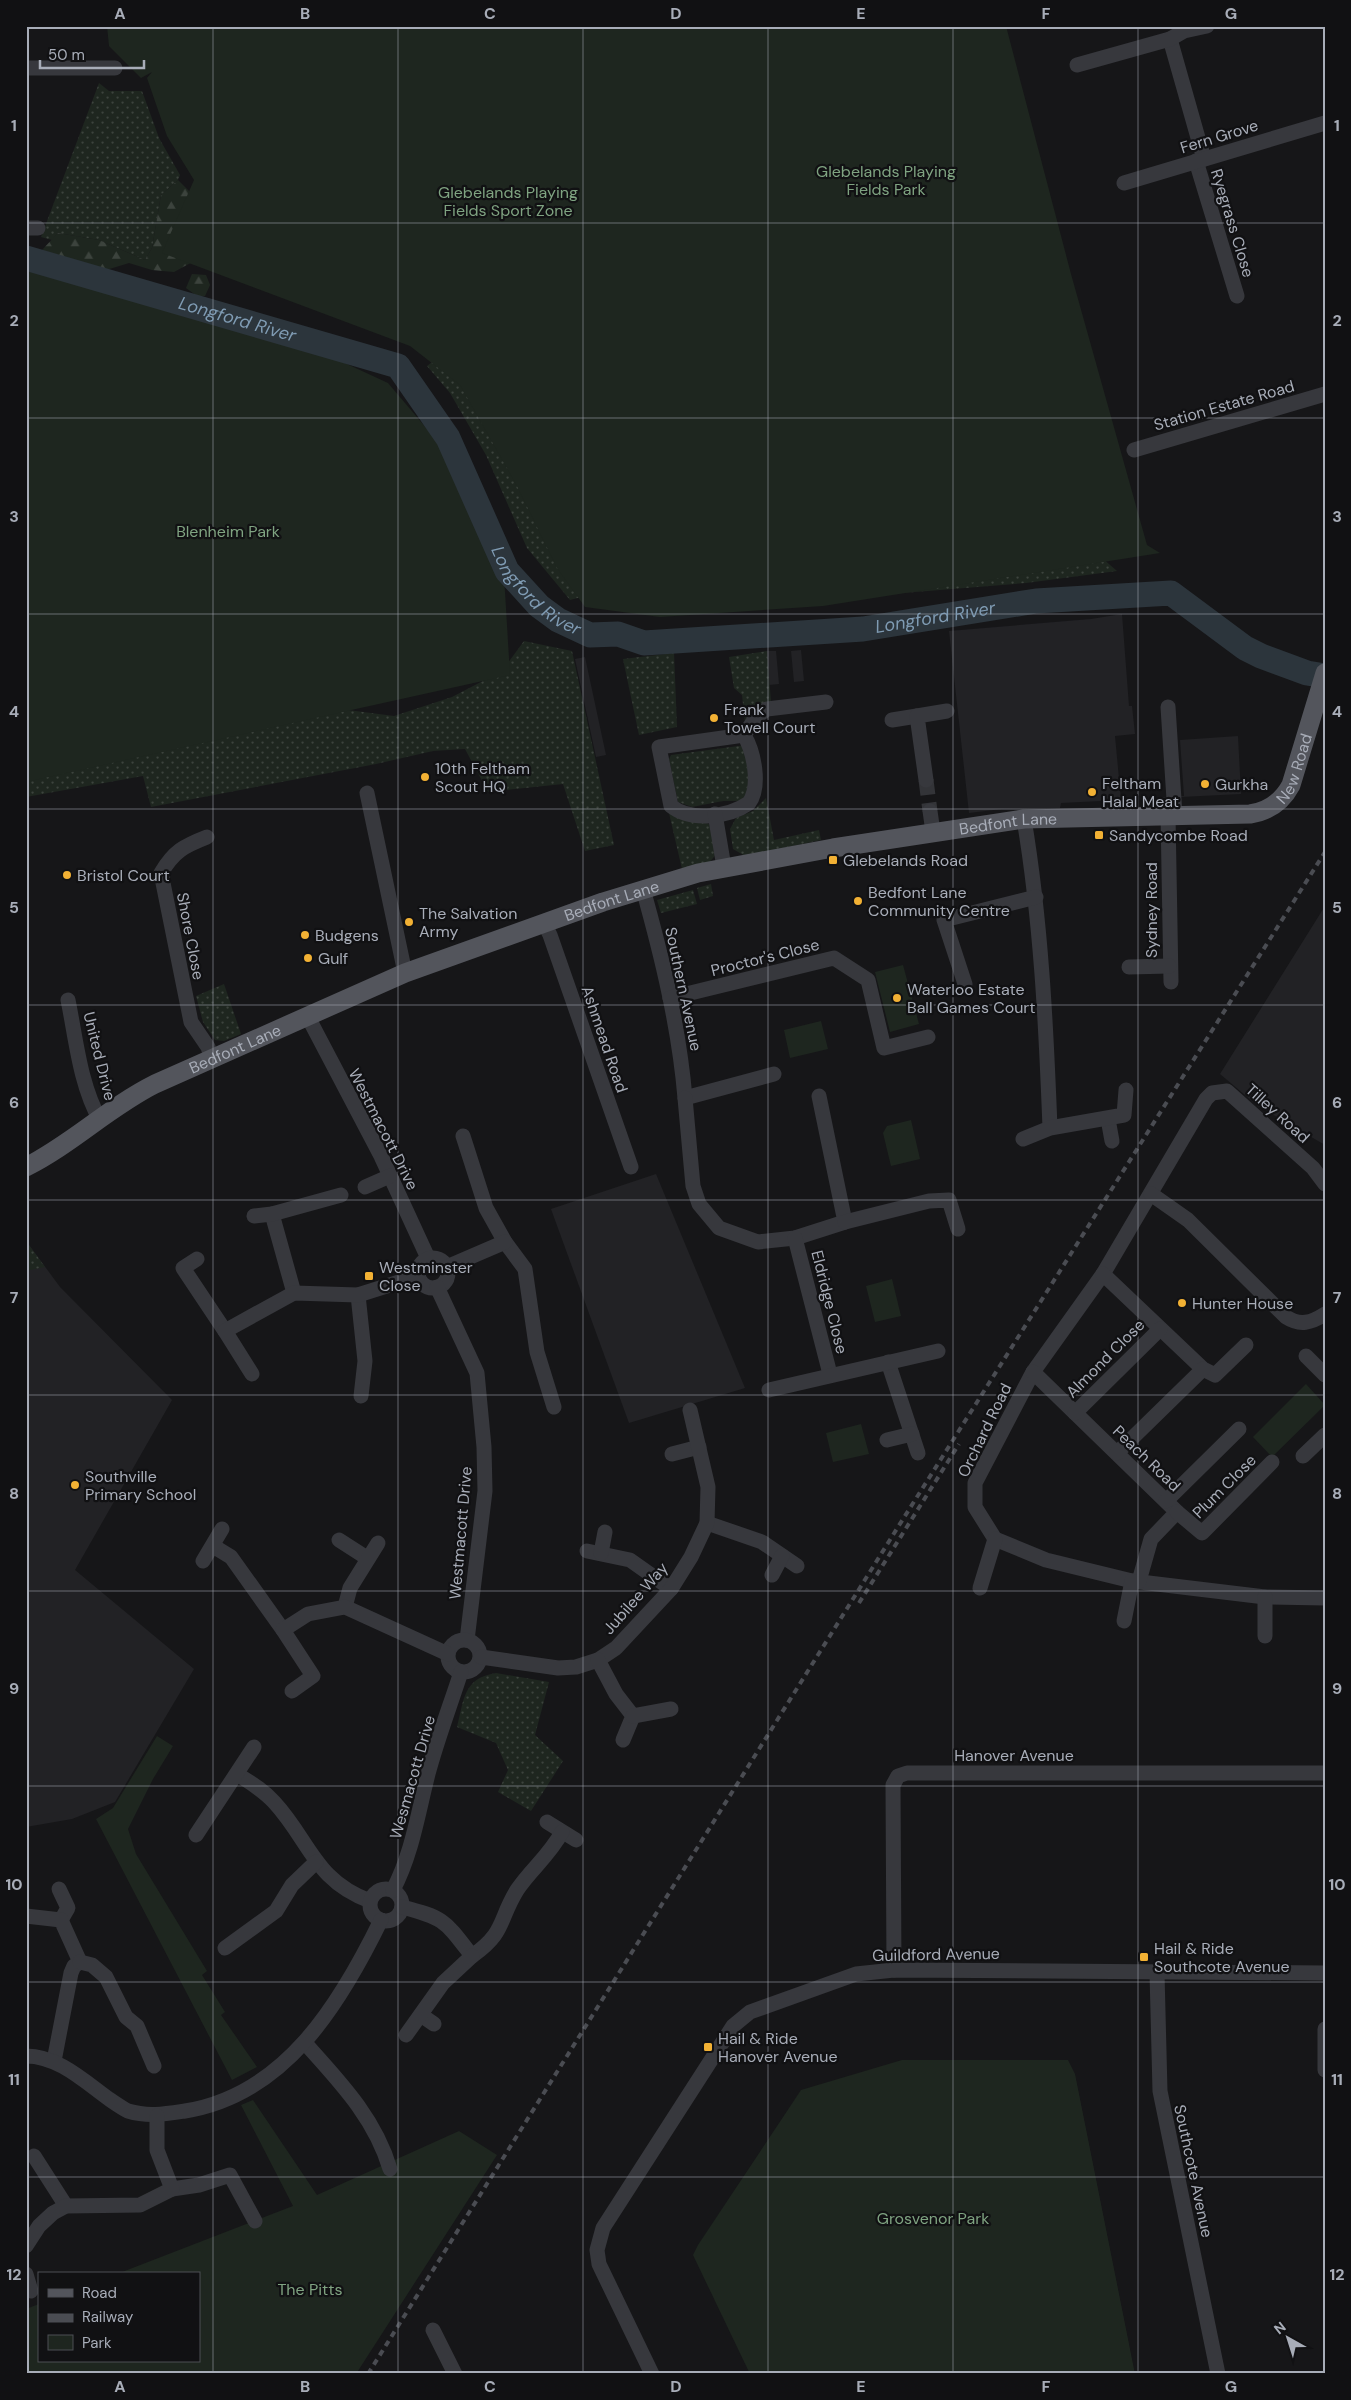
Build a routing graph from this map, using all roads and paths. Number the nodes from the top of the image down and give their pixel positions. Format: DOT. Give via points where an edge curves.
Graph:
graph roads {
  1 [pos="1206,26"];
  2 [pos="1170,39"];
  3 [pos="1077,65"];
  4 [pos="26,68"];
  5 [pos="115,68"];
  6 [pos="1325,123"];
  7 [pos="1200,160"];
  8 [pos="1124,183"];
  9 [pos="1237,296"];
  10 [pos="1325,394"];
  11 [pos="1134,450"];
  12 [pos="1323,679"];
  13 [pos="826,702"];
  14 [pos="1168,707"];
  15 [pos="947,711"];
  16 [pos="917,716"];
  17 [pos="892,720"];
  18 [pos="744,735"];
  19 [pos="926,780"];
  20 [pos="367,792"];
  21 [pos="930,811"];
  22 [pos="715,814"];
  23 [pos="1250,814"];
  24 [pos="1172,815"];
  25 [pos="1024,819"];
  26 [pos="934,832"];
  27 [pos="207,838"];
  28 [pos="724,867"];
  29 [pos="643,889"];
  30 [pos="1036,897"];
  31 [pos="544,923"];
  32 [pos="1169,966"];
  33 [pos="1129,968"];
  34 [pos="404,973"];
  35 [pos="1171,982"];
  36 [pos="965,984"];
  37 [pos="670,998"];
  38 [pos="68,1000"];
  39 [pos="308,1017"];
  40 [pos="928,1037"];
  41 [pos="212,1060"];
  42 [pos="774,1074"];
  43 [pos="1126,1090"];
  44 [pos="1227,1091"];
  45 [pos="819,1096"];
  46 [pos="685,1098"];
  47 [pos="1108,1119"];
  48 [pos="100,1120"];
  49 [pos="1050,1128"];
  50 [pos="463,1136"];
  51 [pos="1023,1139"];
  52 [pos="1112,1140"];
  53 [pos="26,1167"];
  54 [pos="631,1167"];
  55 [pos="390,1176"];
  56 [pos="1325,1184"];
  57 [pos="365,1187"];
  58 [pos="1151,1194"];
  59 [pos="341,1195"];
  60 [pos="272,1214"];
  61 [pos="254,1216"];
  62 [pos="845,1222"];
  63 [pos="958,1229"];
  64 [pos="795,1238"];
  65 [pos="505,1242"];
  66 [pos="428,1258"];
  67 [pos="197,1259"];
  68 [pos="447,1267"];
  69 [pos="1103,1274"];
  70 [pos="418,1276"];
  71 [pos="437,1287"];
  72 [pos="294,1292"];
  73 [pos="358,1295"];
  74 [pos="1325,1314"];
  75 [pos="1160,1328"];
  76 [pos="225,1331"];
  77 [pos="1246,1345"];
  78 [pos="938,1351"];
  79 [pos="1306,1356"];
  80 [pos="888,1362"];
  81 [pos="1203,1369"];
  82 [pos="1033,1372"];
  83 [pos="252,1374"];
  84 [pos="830,1374"];
  85 [pos="1325,1375"];
  86 [pos="769,1390"];
  87 [pos="361,1396"];
  88 [pos="554,1406"];
  89 [pos="690,1410"];
  90 [pos="1075,1412"];
  91 [pos="1239,1429"];
  92 [pos="912,1434"];
  93 [pos="1325,1435"];
  94 [pos="887,1440"];
  95 [pos="698,1447"];
  96 [pos="918,1453"];
  97 [pos="1117,1453"];
  98 [pos="672,1454"];
  99 [pos="1303,1456"];
  100 [pos="1272,1462"];
  101 [pos="1166,1501"];
  102 [pos="1177,1512"];
  103 [pos="707,1524"];
  104 [pos="222,1529"];
  105 [pos="605,1532"];
  106 [pos="995,1539"];
  107 [pos="339,1540"];
  108 [pos="378,1543"];
  109 [pos="213,1546"];
  110 [pos="782,1556"];
  111 [pos="367,1558"];
  112 [pos="203,1561"];
  113 [pos="797,1566"];
  114 [pos="772,1575"];
  115 [pos="1136,1581"];
  116 [pos="980,1588"];
  117 [pos="671,1589"];
  118 [pos="1265,1597"];
  119 [pos="1325,1598"];
  120 [pos="345,1607"];
  121 [pos="1124,1621"];
  122 [pos="283,1630"];
  123 [pos="1265,1636"];
  124 [pos="467,1640"];
  125 [pos="448,1654"];
  126 [pos="481,1657"];
  127 [pos="598,1660"];
  128 [pos="462,1672"];
  129 [pos="292,1691"];
  130 [pos="671,1709"];
  131 [pos="633,1716"];
  132 [pos="623,1740"];
  133 [pos="254,1748"];
  134 [pos="1325,1772"];
  135 [pos="237,1774"];
  136 [pos="547,1822"];
  137 [pos="562,1832"];
  138 [pos="196,1835"];
  139 [pos="576,1840"];
  140 [pos="316,1862"];
  141 [pos="59,1889"];
  142 [pos="393,1890"];
  143 [pos="370,1901"];
  144 [pos="402,1907"];
  145 [pos="26,1916"];
  146 [pos="61,1920"];
  147 [pos="381,1920"];
  148 [pos="225,1948"];
  149 [pos="472,1956"];
  150 [pos="80,1962"];
  151 [pos="894,1970"];
  152 [pos="1156,1973"];
  153 [pos="1325,1973"];
  154 [pos="421,2015"];
  155 [pos="434,2024"];
  156 [pos="1325,2029"];
  157 [pos="406,2035"];
  158 [pos="305,2043"];
  159 [pos="26,2056"];
  160 [pos="54,2061"];
  161 [pos="154,2066"];
  162 [pos="1325,2070"];
  163 [pos="156,2116"];
  164 [pos="36,2155"];
  165 [pos="390,2168"];
  166 [pos="172,2189"];
  167 [pos="66,2206"];
  168 [pos="255,2221"];
  169 [pos="26,2246"];
  170 [pos="26,2274"];
  171 [pos="31,2291"];
  172 [pos="434,2330"];
  173 [pos="455,2374"];
  174 [pos="652,2374"];
  175 [pos="1218,2374"];
  1 -- 2 [label="street" via="1184,31"];
  2 -- 3 [label="street"];
  2 -- 7 [label="street, Ryegrass Close"];
  4 -- 5 [label="street"];
  6 -- 7 [label="street, Fern Grove"];
  7 -- 8 [label="street, Fern Grove"];
  7 -- 9 [label="street, Ryegrass Close"];
  10 -- 11 [label="street, Station Estate Road"];
  12 -- 23 [label="main road, New Road" via="1288,792 1276,804"];
  13 -- 18 [label="street" via="767,709 757,716"];
  14 -- 24 [label="street, Sydney Road"];
  15 -- 16 [label="street"];
  16 -- 17 [label="street"];
  16 -- 19 [label="street"];
  18 -- 22 [label="street" via="755,772 753,798 744,806"];
  18 -- 22 [label="street" via="659,747 671,806 682,814"];
  20 -- 34 [label="street"];
  21 -- 26 [label="street"];
  22 -- 28 [label="street"];
  23 -- 24 [label="main road, Bedfont Lane"];
  24 -- 25 [label="main road, Bedfont Lane"];
  24 -- 32 [label="street, Sydney Road"];
  25 -- 26 [label="main road, Bedfont Lane"];
  25 -- 30 [label="street"];
  26 -- 28 [label="main road, Bedfont Lane"];
  27 -- 41 [label="street, Shore Close" via="183,846 161,874 191,1022 208,1046"];
  28 -- 29 [label="main road, Bedfont Lane"];
  29 -- 31 [label="main road, Bedfont Lane"];
  29 -- 37 [label="street, Southern Avenue"];
  30 -- 36 [label="street" via="944,920"];
  30 -- 49 [label="street"];
  31 -- 34 [label="main road, Bedfont Lane"];
  31 -- 54 [label="street, Ashmead Road"];
  32 -- 33 [label="street, Sydney Road"];
  32 -- 35 [label="street"];
  34 -- 39 [label="main road, Bedfont Lane"];
  37 -- 40 [label="street, Proctor's Close" via="834,958 868,980 884,1048"];
  37 -- 46 [label="street, Southern Avenue" via="682,1058"];
  38 -- 48 [label="street, United Drive" via="83,1071"];
  39 -- 41 [label="main road, Bedfont Lane"];
  39 -- 55 [label="street, Westmacott Drive"];
  41 -- 48 [label="main road, Bedfont Lane" via="139,1092"];
  42 -- 46 [label="street"];
  43 -- 47 [label="street" via="1124,1115"];
  44 -- 56 [label="street, Tilley Road" via="1313,1168"];
  44 -- 58 [label="street, Orchard Road" via="1212,1093 1206,1099"];
  45 -- 62 [label="street"];
  46 -- 64 [label="street, Southern Avenue" via="693,1186 699,1204 719,1228 758,1242"];
  47 -- 49 [label="street"];
  47 -- 52 [label="street"];
  48 -- 53 [label="main road, Bedfont Lane"];
  49 -- 51 [label="street"];
  50 -- 65 [label="street" via="486,1208"];
  55 -- 57 [label="street"];
  55 -- 66 [label="street, Westmacott Drive"];
  58 -- 69 [label="street, Orchard Road"];
  58 -- 74 [label="street" via="1188,1220 1286,1317 1302,1323 1312,1322"];
  59 -- 60 [label="street"];
  60 -- 61 [label="street"];
  60 -- 72 [label="street"];
  62 -- 63 [label="street, Southern Avenue" via="929,1201 949,1200"];
  62 -- 64 [label="street, Southern Avenue"];
  64 -- 84 [label="street, Eldridge Close"];
  65 -- 68 [label="street"];
  65 -- 88 [label="street" via="525,1270 537,1352"];
  66 -- 68 [label="street" via="439,1259"];
  66 -- 70 [label="street" via="420,1264"];
  67 -- 76 [label="street" via="183,1268"];
  68 -- 71 [label="street" via="446,1280"];
  69 -- 75 [label="street"];
  69 -- 82 [label="street, Orchard Road"];
  70 -- 71 [label="street" via="427,1287"];
  70 -- 73 [label="street"];
  71 -- 124 [label="street, Westmacott Drive" via="477,1373 484,1447 485,1491"];
  72 -- 73 [label="street"];
  72 -- 76 [label="street"];
  73 -- 87 [label="street" via="365,1360"];
  75 -- 81 [label="street"];
  75 -- 90 [label="street, Almond Close"];
  76 -- 83 [label="street"];
  77 -- 81 [label="street" via="1215,1375"];
  78 -- 80 [label="street, Eldridge Close"];
  79 -- 85 [label="street"];
  80 -- 84 [label="street, Eldridge Close"];
  80 -- 92 [label="street"];
  81 -- 97 [label="street"];
  82 -- 90 [label="street, Peach Road"];
  82 -- 106 [label="street, Orchard Road" via="975,1483 975,1507"];
  84 -- 86 [label="street, Eldridge Close"];
  89 -- 95 [label="street, Jubilee Way"];
  90 -- 97 [label="street, Peach Road"];
  91 -- 101 [label="street, Plum Close"];
  92 -- 94 [label="street"];
  92 -- 96 [label="street"];
  93 -- 99 [label="street"];
  95 -- 98 [label="street"];
  95 -- 103 [label="street, Jubilee Way" via="708,1487"];
  97 -- 101 [label="street, Peach Road"];
  100 -- 102 [label="street, Plum Close" via="1202,1533"];
  101 -- 102 [label="street, Peach Road"];
  102 -- 115 [label="street, Peach Road" via="1151,1538"];
  103 -- 110 [label="street" via="762,1542"];
  103 -- 117 [label="street, Jubilee Way"];
  104 -- 109 [label="street"];
  105 -- 117 [label="street" via="594,1552 630,1560"];
  106 -- 115 [label="street" via="1046,1560"];
  106 -- 116 [label="street"];
  107 -- 111 [label="street"];
  108 -- 111 [label="street"];
  109 -- 112 [label="street"];
  109 -- 122 [label="street" via="231,1557"];
  110 -- 113 [label="street"];
  110 -- 114 [label="street"];
  111 -- 120 [label="street" via="350,1588"];
  115 -- 118 [label="street"];
  115 -- 121 [label="street, Peach Road"];
  117 -- 127 [label="street, Jubilee Way" via="616,1648"];
  118 -- 119 [label="street"];
  118 -- 123 [label="street"];
  120 -- 122 [label="street" via="308,1614"];
  120 -- 125 [label="street"];
  122 -- 129 [label="street" via="315,1680"];
  124 -- 125 [label="street" via="457,1642"];
  124 -- 126 [label="street" via="477,1646"];
  125 -- 128 [label="street" via="452,1667"];
  126 -- 127 [label="street, Jubilee Way" via="558,1668 576,1667"];
  126 -- 128 [label="street" via="474,1670"];
  127 -- 131 [label="street" via="616,1694"];
  128 -- 142 [label="street, Wesmacott Drive" via="428,1772 402,1873"];
  130 -- 131 [label="street"];
  131 -- 132 [label="street"];
  133 -- 135 [label="street"];
  134 -- 151 [label="street, Hanover Avenue" via="907,1773 898,1776 893,1785"];
  135 -- 138 [label="street"];
  135 -- 140 [label="street" via="260,1788 275,1803"];
  136 -- 137 [label="street"];
  137 -- 139 [label="street"];
  137 -- 149 [label="street" via="542,1863 517,1891 499,1931 488,1945"];
  140 -- 143 [label="street" via="340,1886"];
  140 -- 148 [label="street" via="292,1885 276,1911"];
  141 -- 146 [label="street" via="68,1908"];
  142 -- 143 [label="street" via="380,1889"];
  142 -- 144 [label="street"];
  143 -- 147 [label="street" via="372,1913"];
  144 -- 147 [label="street" via="394,1918"];
  144 -- 149 [label="street" via="432,1915 448,1925"];
  145 -- 146 [label="street"];
  146 -- 150 [label="street"];
  147 -- 158 [label="street" via="332,2010"];
  149 -- 154 [label="street" via="443,1983"];
  150 -- 160 [label="street" via="74,1966 69,1980"];
  150 -- 161 [label="street" via="92,1965 106,1978 126,2017 137,2026"];
  151 -- 152 [label="street, Guildford Avenue"];
  151 -- 174 [label="street, Guildford Avenue" via="856,1974 750,2012 733,2026 603,2228 597,2250 599,2264"];
  152 -- 153 [label="street, Guildford Avenue"];
  152 -- 175 [label="street, Southcote Avenue" via="1160,2091"];
  154 -- 155 [label="street"];
  154 -- 157 [label="street"];
  156 -- 162 [label="street"];
  158 -- 163 [label="street" via="288,2061 221,2102"];
  158 -- 165 [label="street" via="350,2093 373,2127"];
  159 -- 160 [label="street"];
  160 -- 163 [label="street" via="126,2110"];
  163 -- 166 [label="street" via="157,2150"];
  164 -- 167 [label="street"];
  166 -- 167 [label="street" via="140,2205"];
  166 -- 168 [label="street" via="200,2185 228,2168"];
  167 -- 169 [label="street" via="39,2226"];
  170 -- 171 [label="street"];
  172 -- 173 [label="street"];
}
